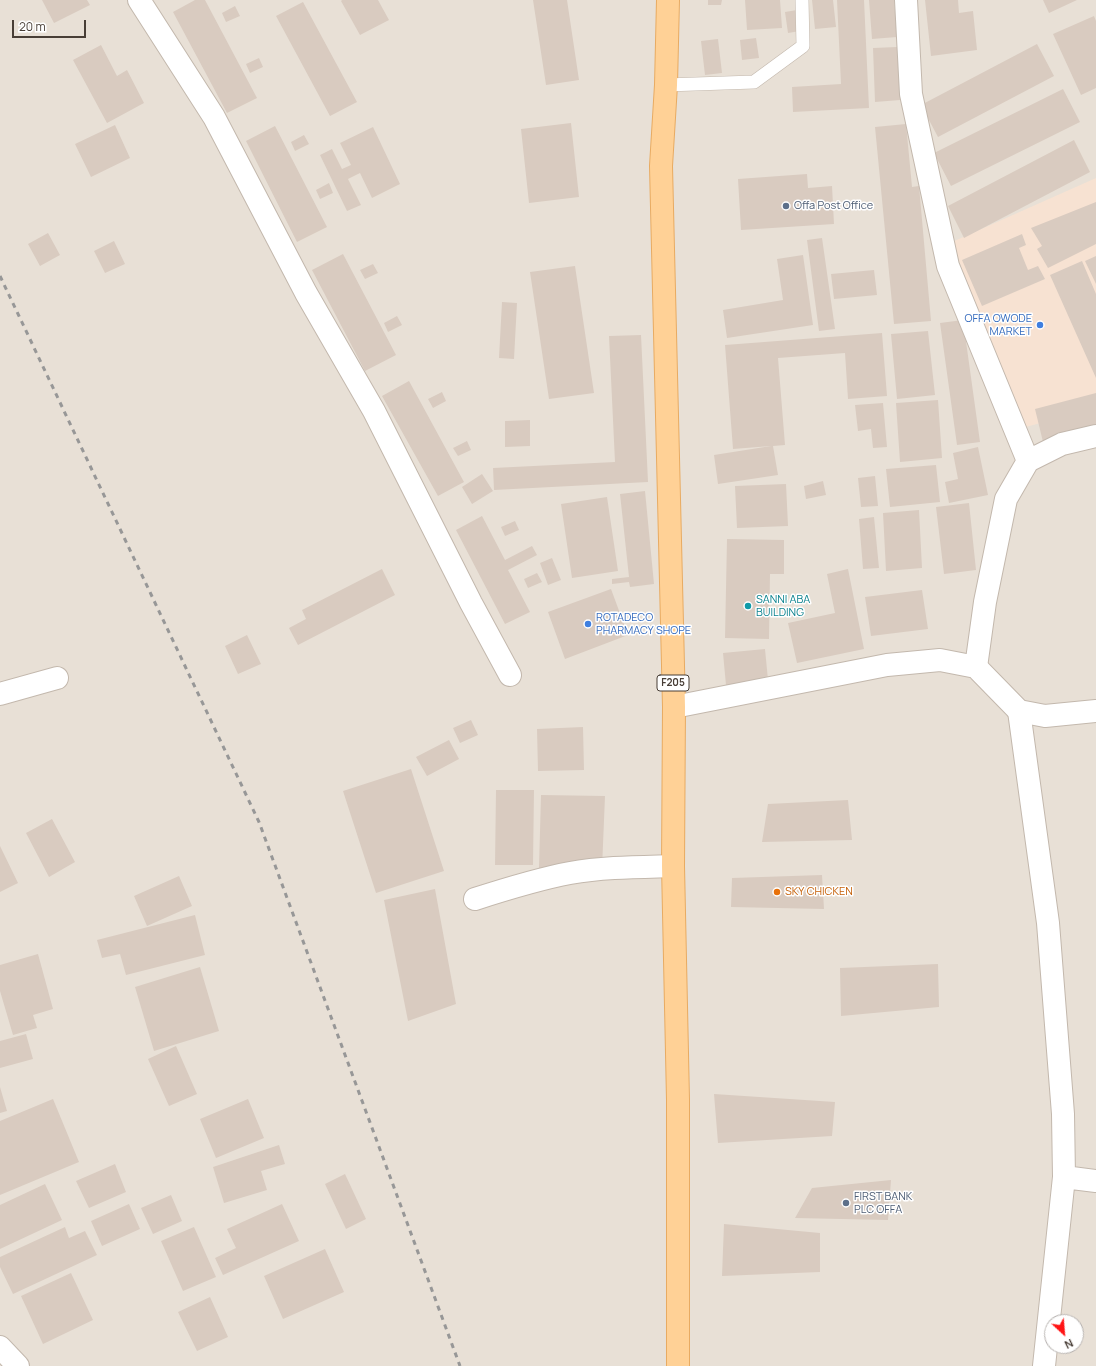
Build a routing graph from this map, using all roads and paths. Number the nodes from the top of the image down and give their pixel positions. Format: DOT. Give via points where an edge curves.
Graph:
graph roads {
  1 [pos="139,0"];
  2 [pos="668,0"];
  3 [pos="802,0"];
  4 [pos="906,0"];
  5 [pos="666,86"];
  6 [pos="1096,436"];
  7 [pos="1028,461"];
  8 [pos="976,667"];
  9 [pos="510,675"];
  10 [pos="58,678"];
  11 [pos="0,694"];
  12 [pos="674,707"];
  13 [pos="1019,711"];
  14 [pos="1096,711"];
  15 [pos="673,866"];
  16 [pos="475,899"];
  17 [pos="1064,1177"];
  18 [pos="1096,1181"];
  19 [pos="0,1347"];
  20 [pos="18,1366"];
  21 [pos="678,1366"];
  22 [pos="1044,1366"];
  1 -- 9 [label="street" via="214,117 306,294 374,411"];
  2 -- 5 [label="main road, F205"];
  3 -- 5 [label="lane" via="803,46 754,82"];
  4 -- 7 [label="street" via="911,94 948,266"];
  5 -- 12 [label="main road, F205" via="661,166"];
  6 -- 7 [label="street" via="1062,444"];
  7 -- 8 [label="street" via="1006,499 985,602"];
  8 -- 12 [label="street" via="940,660 887,665"];
  8 -- 13 [label="street"];
  10 -- 11 [label="street"];
  12 -- 15 [label="main road, F205"];
  13 -- 14 [label="street" via="1045,716"];
  13 -- 17 [label="street" via="1048,923 1063,1114"];
  15 -- 16 [label="street" via="570,873 510,887"];
  15 -- 21 [label="main road, F205" via="678,1100"];
  17 -- 18 [label="street"];
  17 -- 22 [label="street"];
  19 -- 20 [label="street"];
}
